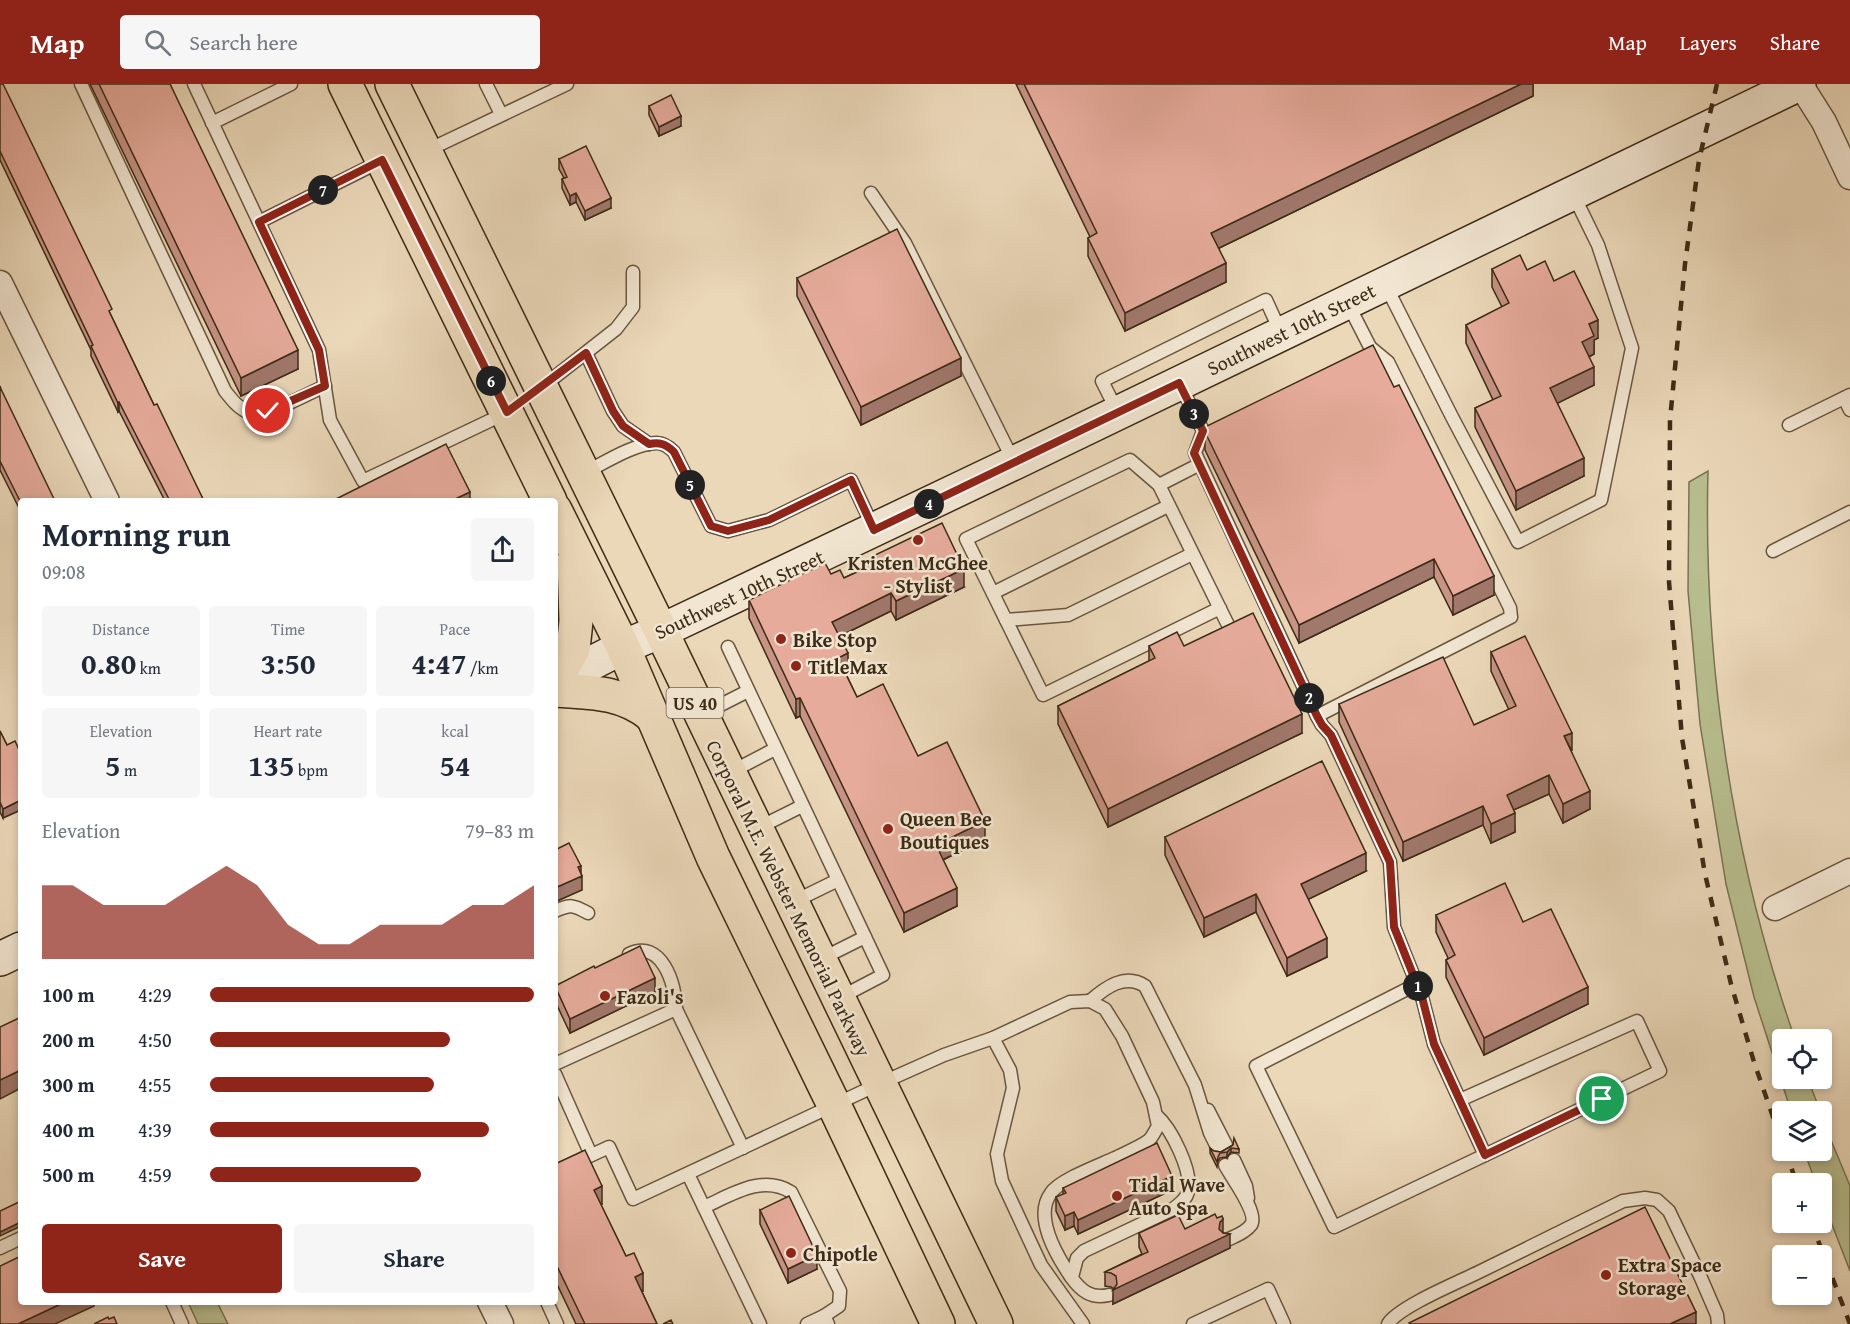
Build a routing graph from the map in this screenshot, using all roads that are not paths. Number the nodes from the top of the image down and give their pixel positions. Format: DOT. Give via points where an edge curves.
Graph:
graph roads {
  1 [pos="81,84"];
  2 [pos="194,84"];
  3 [pos="291,84"];
  4 [pos="345,84"];
  5 [pos="392,84"];
  6 [pos="486,84"];
  7 [pos="567,84"];
  8 [pos="1799,84"];
  9 [pos="501,114"];
  10 [pos="212,123"];
  11 [pos="425,151"];
  12 [pos="382,160"];
  13 [pos="1850,177"];
  14 [pos="871,193"];
  15 [pos="1573,193"];
  16 [pos="259,222"];
  17 [pos="633,272"];
  18 [pos="0,283"];
  19 [pos="1385,284"];
  20 [pos="1347,302"];
  21 [pos="1281,334"];
  22 [pos="586,353"];
  23 [pos="1179,383"];
  24 [pos="325,386"];
  25 [pos="541,388"];
  26 [pos="1848,401"];
  27 [pos="507,412"];
  28 [pos="1118,413"];
  29 [pos="1789,425"];
  30 [pos="649,444"];
  31 [pos="1014,463"];
  32 [pos="1200,464"];
  33 [pos="583,474"];
  34 [pos="1159,485"];
  35 [pos="106,498"];
  36 [pos="549,498"];
  37 [pos="1168,506"];
  38 [pos="1850,512"];
  39 [pos="558,516"];
  40 [pos="874,530"];
  41 [pos="573,547"];
  42 [pos="1773,551"];
  43 [pos="1192,554"];
  44 [pos="993,593"];
  45 [pos="1220,608"];
  46 [pos="1006,620"];
  47 [pos="661,631"];
  48 [pos="1231,631"];
  49 [pos="623,647"];
  50 [pos="728,647"];
  51 [pos="558,676"];
  52 [pos="558,680"];
  53 [pos="558,690"];
  54 [pos="748,691"];
  55 [pos="701,715"];
  56 [pos="652,716"];
  57 [pos="1317,716"];
  58 [pos="775,749"];
  59 [pos="729,773"];
  60 [pos="802,806"];
  61 [pos="756,829"];
  62 [pos="1850,871"];
  63 [pos="838,880"];
  64 [pos="792,903"];
  65 [pos="1775,908"];
  66 [pos="558,910"];
  67 [pos="588,913"];
  68 [pos="865,937"];
  69 [pos="615,960"];
  70 [pos="819,960"];
  71 [pos="1417,984"];
  72 [pos="838,999"];
  73 [pos="1090,1001"];
  74 [pos="676,1009"];
  75 [pos="993,1038"];
  76 [pos="558,1063"];
  77 [pos="558,1081"];
  78 [pos="879,1083"];
  79 [pos="1460,1100"];
  80 [pos="834,1105"];
  81 [pos="1156,1115"];
  82 [pos="1222,1147"];
  83 [pos="743,1148"];
  84 [pos="591,1155"];
  85 [pos="1485,1155"];
  86 [pos="1229,1162"];
  87 [pos="558,1171"];
  88 [pos="688,1174"];
  89 [pos="704,1207"];
  90 [pos="18,1239"];
  91 [pos="1227,1240"];
  92 [pos="0,1248"];
  93 [pos="1072,1277"];
  94 [pos="1109,1295"];
  95 [pos="173,1305"];
  96 [pos="492,1305"];
  97 [pos="548,1305"];
  98 [pos="826,1320"];
  99 [pos="182,1324"];
  100 [pos="501,1324"];
  101 [pos="557,1324"];
  102 [pos="760,1324"];
  103 [pos="807,1324"];
  104 [pos="938,1324"];
  105 [pos="996,1324"];
  106 [pos="1083,1324"];
  107 [pos="1193,1324"];
  108 [pos="1284,1324"];
  109 [pos="1388,1324"];
  110 [pos="1718,1324"];
  1 -- 24 [label="lane" via="225,391 252,414"];
  2 -- 10 [label="lane"];
  3 -- 10 [label="lane"];
  4 -- 12 [label="main road"];
  5 -- 11 [label="main road, Corporal M.E. Webster Memorial Parkway / US 40"];
  6 -- 9 [label="lane"];
  7 -- 9 [label="lane"];
  8 -- 13 [label="street" via="1824,122"];
  8 -- 15 [label="street, Southwest 10th Street"];
  9 -- 11 [label="lane"];
  10 -- 16 [label="lane"];
  11 -- 25 [label="main road, Corporal M.E. Webster Memorial Parkway / US 40"];
  12 -- 16 [label="lane"];
  12 -- 27 [label="main road"];
  14 -- 31 [label="lane" via="905,243"];
  15 -- 19 [label="street, Southwest 10th Street"];
  15 -- 19 [label="lane" via="1598,245 1632,348 1601,500 1518,542"];
  16 -- 24 [label="lane" via="319,350"];
  17 -- 22 [label="lane" via="633,307 616,329"];
  18 -- 35 [label="street"];
  19 -- 20 [label="street, Southwest 10th Street"];
  20 -- 21 [label="street, Southwest 10th Street"];
  20 -- 57 [label="lane" via="1365,350 1388,362 1510,608 1511,617"];
  21 -- 23 [label="street, Southwest 10th Street"];
  21 -- 28 [label="lane" via="1266,300 1102,381"];
  22 -- 25 [label="lane"];
  22 -- 30 [label="lane" via="623,426"];
  23 -- 28 [label="street, Southwest 10th Street"];
  23 -- 32 [label="lane" via="1208,429 1194,453"];
  24 -- 27 [label="lane" via="330,420 363,481"];
  25 -- 27 [label="main road"];
  25 -- 33 [label="main road, Corporal M.E. Webster Memorial Parkway / US 40"];
  26 -- 29 [label="lane"];
  27 -- 36 [label="main road"];
  28 -- 31 [label="street, Southwest 10th Street"];
  30 -- 33 [label="lane"];
  30 -- 40 [label="lane" via="658,442 674,452 711,526 728,531 769,520 851,480"];
  31 -- 40 [label="street, Southwest 10th Street"];
  32 -- 34 [label="lane"];
  32 -- 57 [label="lane"];
  33 -- 47 [label="main road, Corporal M.E. Webster Memorial Parkway / US 40"];
  34 -- 37 [label="lane"];
  34 -- 44 [label="lane" via="1130,460 966,539"];
  37 -- 43 [label="lane"];
  37 -- 44 [label="lane"];
  38 -- 42 [label="lane"];
  39 -- 41 [label="main road, US 40"];
  40 -- 47 [label="street, Southwest 10th Street"];
  41 -- 49 [label="main road, US 40"];
  41 -- 51 [label="main road" via="573,649"];
  43 -- 45 [label="lane"];
  43 -- 46 [label="lane" via="1068,615"];
  44 -- 46 [label="lane"];
  45 -- 46 [label="lane" via="1043,695"];
  45 -- 48 [label="lane"];
  47 -- 49 [label="street, Southwest 10th Street"];
  47 -- 55 [label="main road, Corporal M.E. Webster Memorial Parkway / US 40"];
  49 -- 52 [label="street, Southwest 10th Street"];
  49 -- 56 [label="main road, US 40"];
  50 -- 54 [label="lane"];
  53 -- 56 [label="main road" via="606,693 630,701"];
  54 -- 55 [label="lane"];
  54 -- 58 [label="lane"];
  55 -- 59 [label="main road, Corporal M.E. Webster Memorial Parkway / US 40"];
  56 -- 80 [label="main road, US 40" via="713,856"];
  57 -- 71 [label="lane" via="1331,735 1390,862 1394,927"];
  58 -- 59 [label="lane"];
  58 -- 60 [label="lane"];
  59 -- 61 [label="main road, Corporal M.E. Webster Memorial Parkway / US 40"];
  60 -- 61 [label="lane"];
  60 -- 63 [label="lane"];
  61 -- 64 [label="main road, Corporal M.E. Webster Memorial Parkway / US 40"];
  62 -- 65 [label="street"];
  63 -- 64 [label="lane"];
  63 -- 68 [label="lane"];
  64 -- 70 [label="main road, Corporal M.E. Webster Memorial Parkway / US 40"];
  66 -- 67 [label="lane" via="574,905"];
  68 -- 70 [label="lane"];
  68 -- 72 [label="lane" via="883,975"];
  69 -- 74 [label="lane" via="646,949 654,953 676,992"];
  70 -- 72 [label="main road, Corporal M.E. Webster Memorial Parkway / US 40"];
  71 -- 79 [label="lane" via="1434,1044"];
  71 -- 85 [label="lane" via="1256,1066 1334,1227"];
  72 -- 78 [label="main road, Corporal M.E. Webster Memorial Parkway / US 40"];
  73 -- 75 [label="lane" via="1070,1002"];
  73 -- 81 [label="lane" via="1105,1009 1122,1036"];
  73 -- 82 [label="lane" via="1105,988 1124,981 1136,980 1145,986"];
  74 -- 76 [label="lane"];
  74 -- 83 [label="lane"];
  75 -- 78 [label="lane"];
  75 -- 106 [label="lane" via="1010,1070 1013,1088 997,1155 1002,1182 1041,1265"];
  77 -- 84 [label="lane"];
  78 -- 80 [label="lane"];
  78 -- 105 [label="main road, Corporal M.E. Webster Memorial Parkway / US 40"];
  79 -- 85 [label="lane"];
  79 -- 85 [label="lane" via="1637,1022 1651,1051 1660,1071"];
  80 -- 83 [label="lane"];
  80 -- 104 [label="main road, US 40"];
  81 -- 93 [label="lane" via="1158,1126 1149,1141 1051,1192 1044,1220"];
  81 -- 93 [label="lane" via="1165,1123 1183,1160 1188,1193 1173,1209 1083,1251"];
  83 -- 88 [label="lane"];
  84 -- 87 [label="lane"];
  84 -- 88 [label="lane" via="609,1148 633,1199"];
  86 -- 91 [label="lane" via="1231,1177 1254,1217 1244,1231"];
  88 -- 89 [label="lane"];
  89 -- 98 [label="lane" via="750,1186 791,1192 840,1291 839,1306"];
  89 -- 102 [label="lane"];
  90 -- 92 [label="lane"];
  93 -- 94 [label="lane" via="1079,1289 1089,1295"];
  95 -- 99 [label="lane"];
  96 -- 100 [label="street"];
  97 -- 101 [label="lane"];
  98 -- 103 [label="lane"];
  107 -- 108 [label="lane" via="1268,1289"];
  109 -- 110 [label="lane" via="1405,1309 1623,1201 1645,1197 1657,1200 1669,1211"];
}
